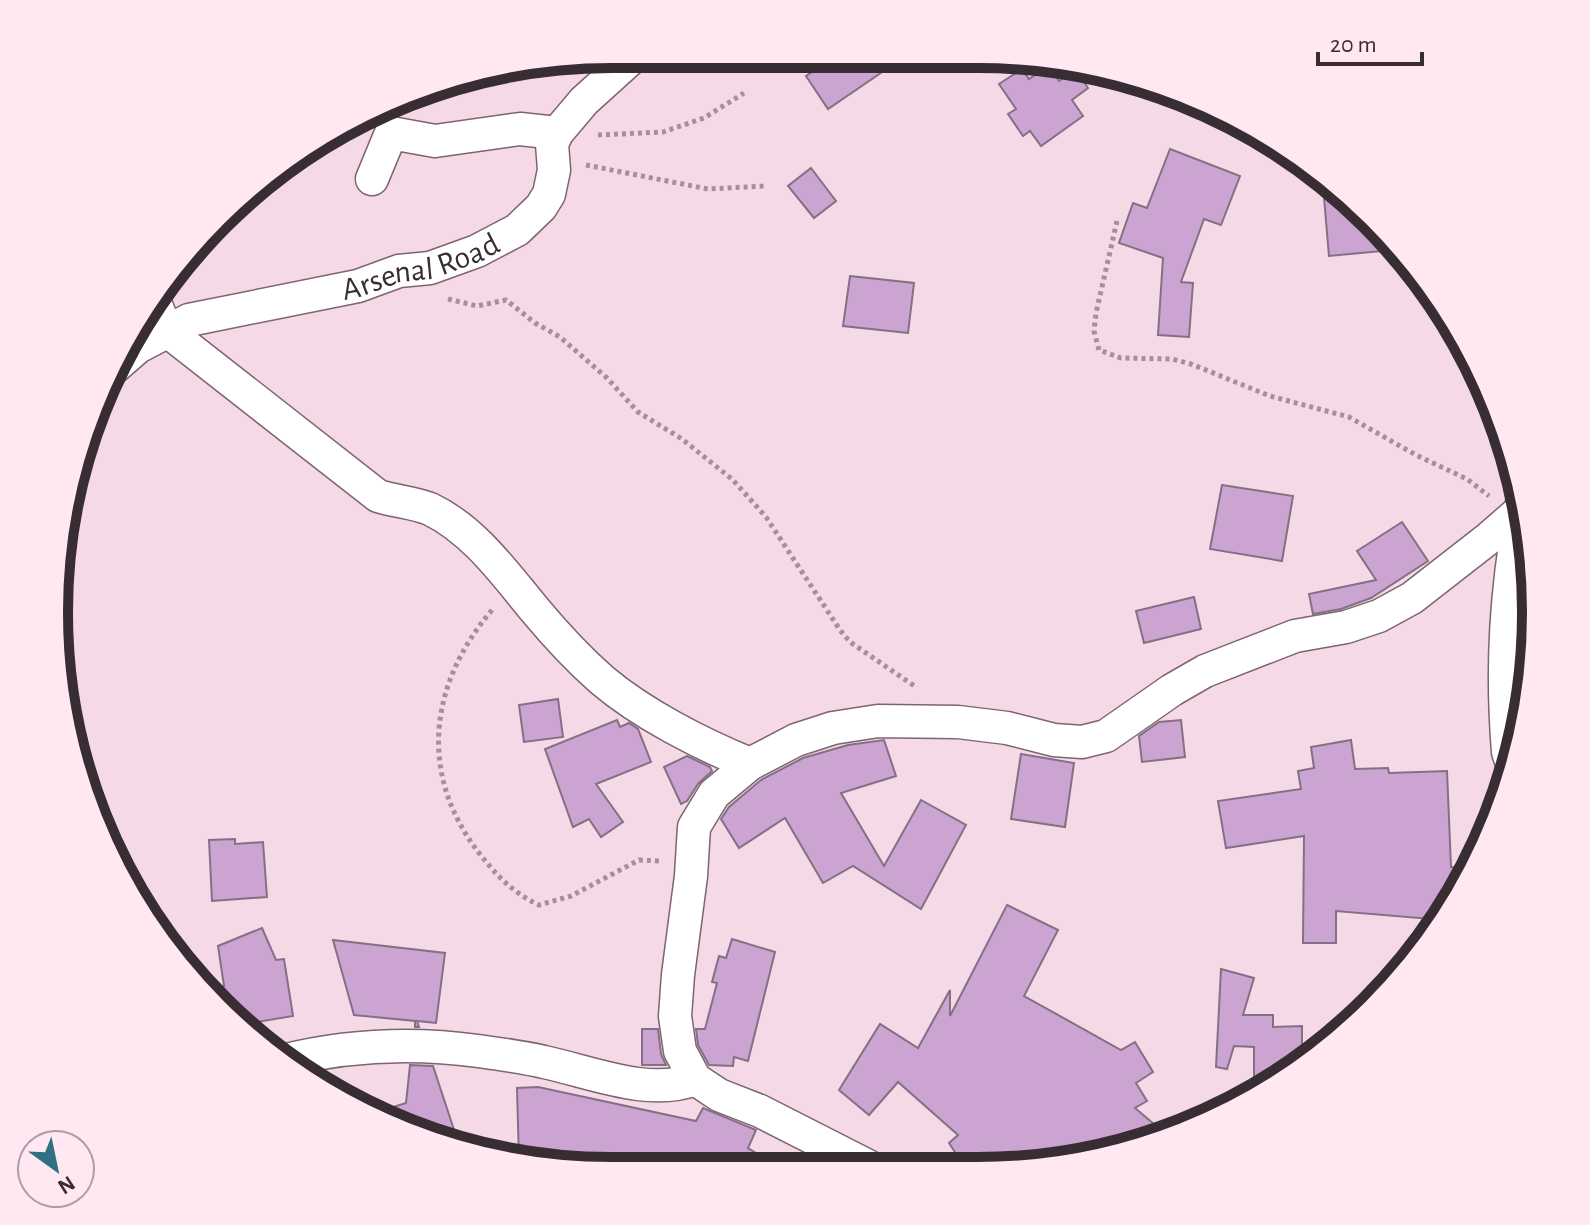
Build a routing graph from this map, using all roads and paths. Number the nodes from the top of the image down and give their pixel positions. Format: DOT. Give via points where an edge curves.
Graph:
graph roads {
  1 [pos="621,68"];
  2 [pos="744,93"];
  3 [pos="554,138"];
  4 [pos="372,179"];
  5 [pos="766,186"];
  6 [pos="1117,221"];
  7 [pos="399,271"];
  8 [pos="159,312"];
  9 [pos="166,330"];
  10 [pos="137,348"];
  11 [pos="1512,508"];
  12 [pos="1513,513"];
  13 [pos="1515,528"];
  14 [pos="514,584"];
  15 [pos="958,722"];
  16 [pos="1507,737"];
  17 [pos="750,764"];
  18 [pos="691,876"];
  19 [pos="299,1057"];
  20 [pos="695,1079"];
  21 [pos="850,1157"];
  1 -- 3 [label="street"];
  2 -- 3 [label="path" via="704,118 663,132"];
  3 -- 4 [label="street" via="520,129 435,141 391,133"];
  3 -- 5 [label="path" via="562,158 571,162 708,189"];
  3 -- 7 [label="street, Arsenal Road" via="549,194 517,230 454,260"];
  6 -- 11 [label="path" via="1096,313 1099,350 1121,358 1191,364 1270,396 1349,417"];
  7 -- 9 [label="street, Arsenal Road" via="358,286 189,320"];
  7 -- 15 [label="path" via="423,290 446,298 477,306 506,300 560,337 638,412 733,480 766,517 850,642 923,691"];
  8 -- 9 [label="street"];
  9 -- 10 [label="street, Arsenal Road"];
  9 -- 14 [label="street" via="378,496 428,508 456,525"];
  12 -- 15 [label="street" via="1412,598 1379,616 1295,636 1205,671 1106,736 1082,742 1054,740"];
  13 -- 16 [label="street" via="1503,660"];
  14 -- 17 [label="street" via="602,680 671,725"];
  14 -- 18 [label="path" via="470,636 439,713 437,758 464,835 517,894 539,905 571,896 639,860 668,861"];
  15 -- 17 [label="street" via="878,721 833,728"];
  17 -- 18 [label="street" via="714,794 694,827"];
  18 -- 20 [label="street" via="675,1016 680,1051"];
  19 -- 20 [label="street" via="419,1044 541,1061 622,1081 662,1085"];
  20 -- 21 [label="street"];
}
